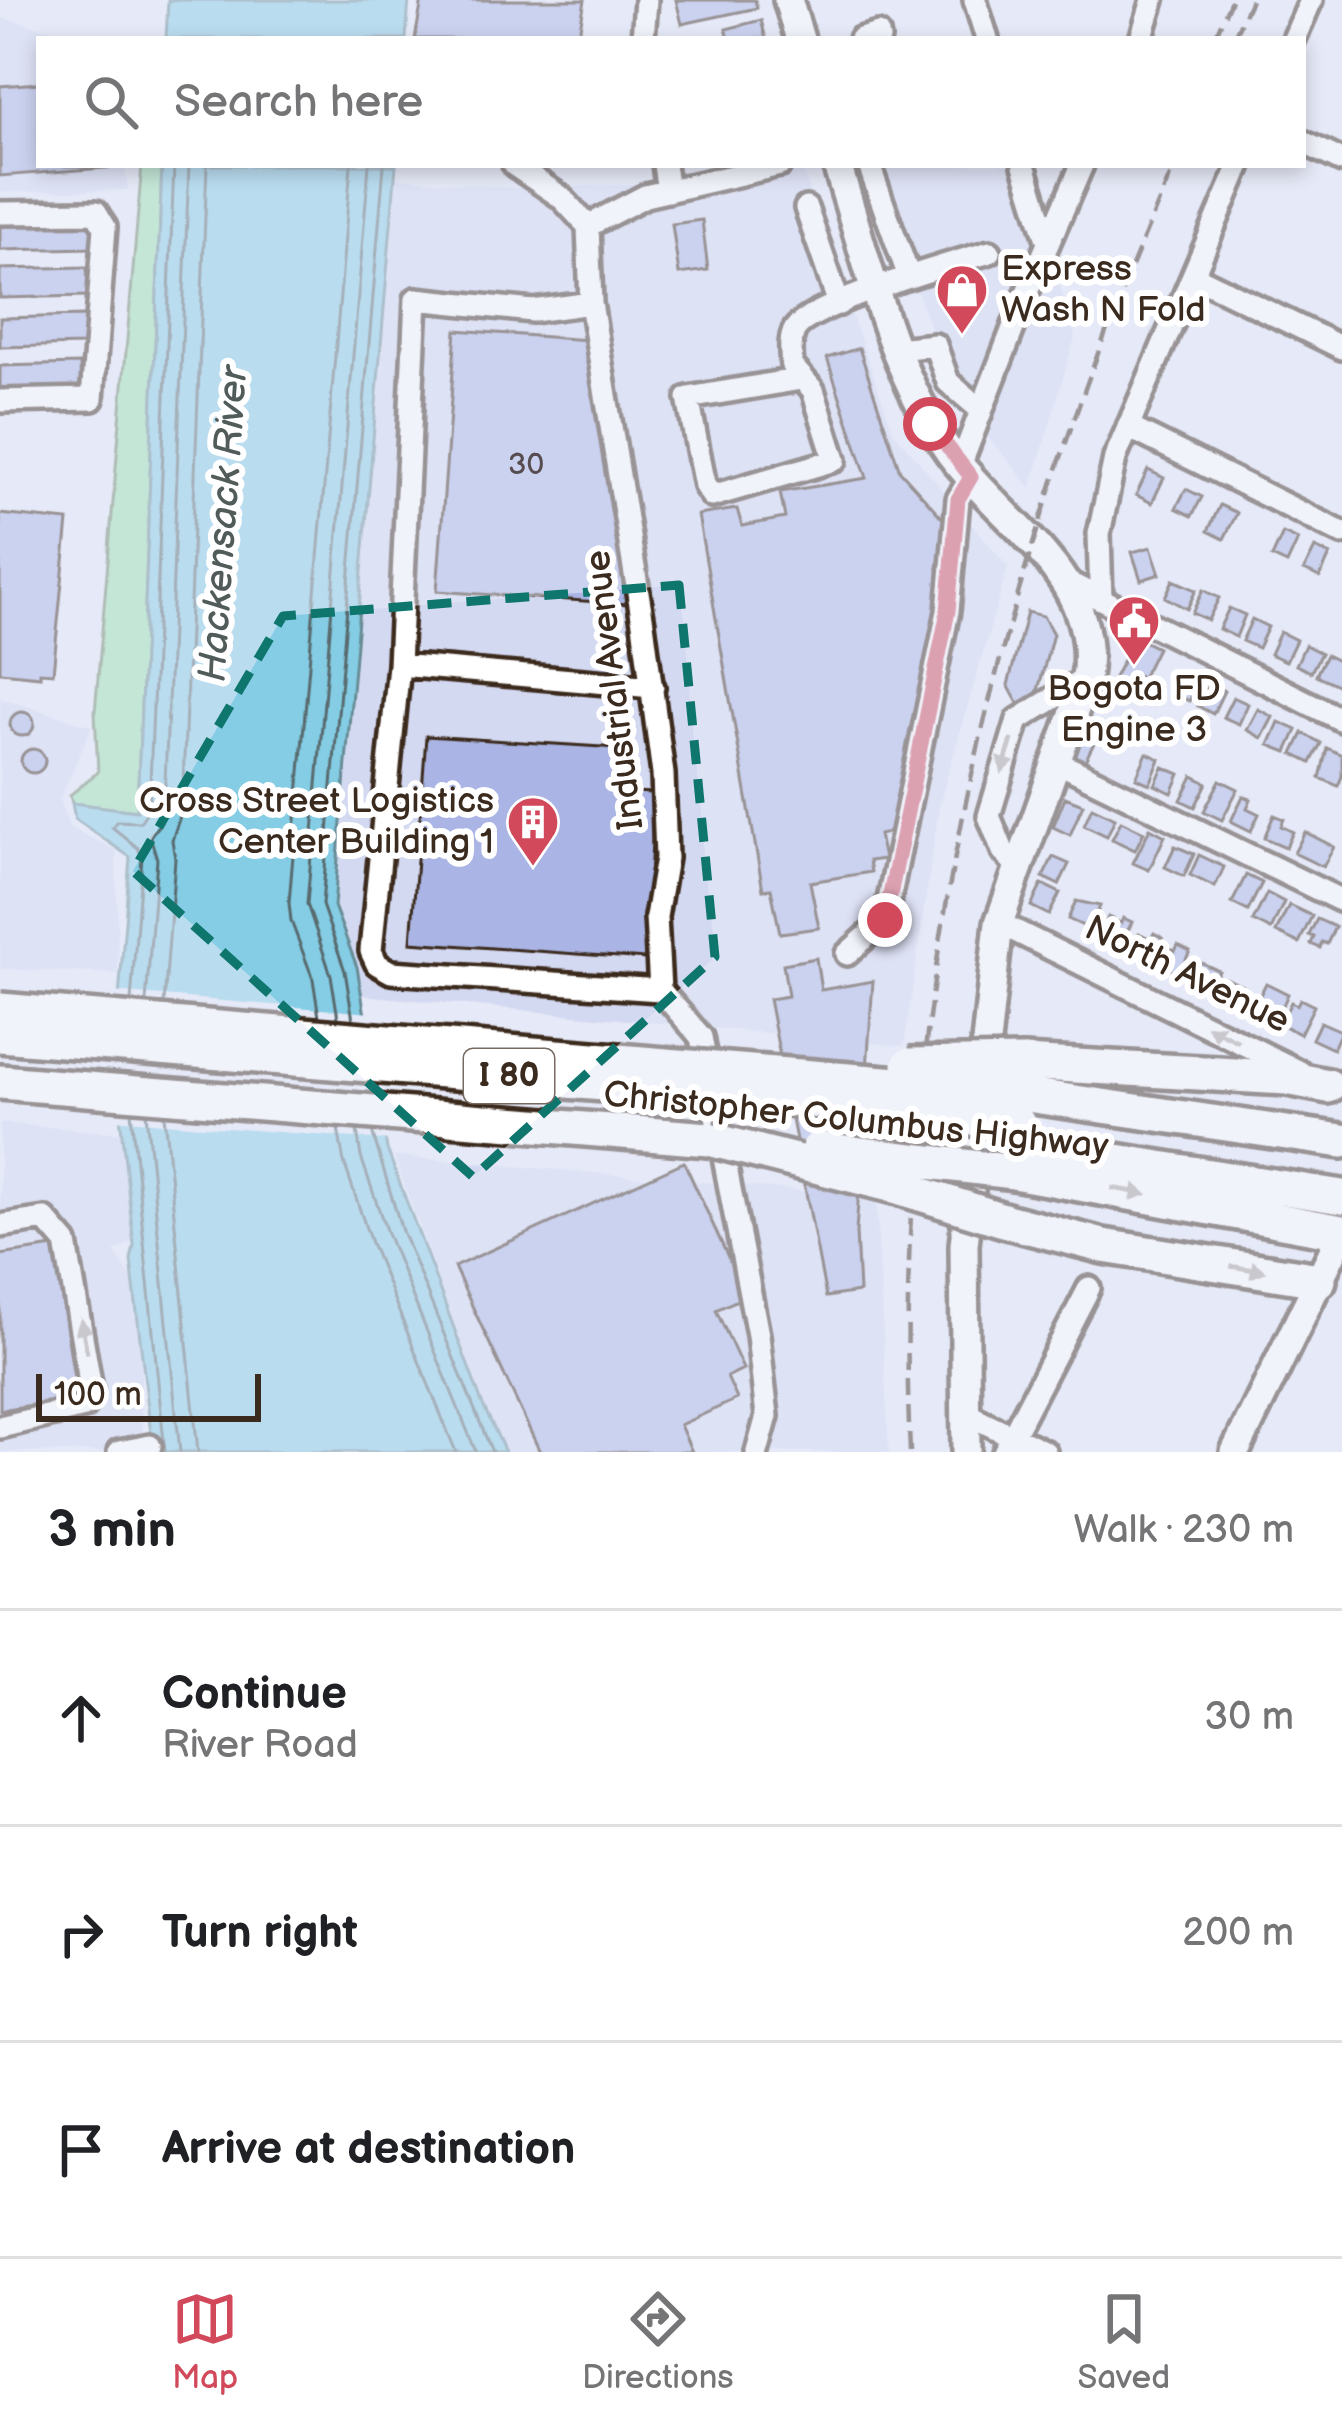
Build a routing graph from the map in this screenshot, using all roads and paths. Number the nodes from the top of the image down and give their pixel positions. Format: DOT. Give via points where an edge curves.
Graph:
graph roads {
  1 [pos="646,0"];
  2 [pos="788,0"];
  3 [pos="975,0"];
  4 [pos="1153,0"];
  5 [pos="1311,0"];
  6 [pos="643,36"];
  7 [pos="799,36"];
  8 [pos="986,36"];
  9 [pos="1142,36"];
  10 [pos="1295,36"];
  11 [pos="1306,143"];
  12 [pos="1342,161"];
  13 [pos="518,168"];
  14 [pos="664,168"];
  15 [pos="767,168"];
  16 [pos="841,168"];
  17 [pos="870,168"];
  18 [pos="1025,168"];
  19 [pos="1081,168"];
  20 [pos="1239,168"];
  21 [pos="668,191"];
  22 [pos="806,208"];
  23 [pos="0,213"];
  24 [pos="588,226"];
  25 [pos="1048,243"];
  26 [pos="990,251"];
  27 [pos="1193,275"];
  28 [pos="909,277"];
  29 [pos="878,290"];
  30 [pos="591,303"];
  31 [pos="839,304"];
  32 [pos="1342,348"];
  33 [pos="896,349"];
  34 [pos="801,379"];
  35 [pos="0,401"];
  36 [pos="981,410"];
  37 [pos="1128,427"];
  38 [pos="966,471"];
  39 [pos="1342,533"];
  40 [pos="1067,582"];
  41 [pos="1101,599"];
  42 [pos="399,665"];
  43 [pos="1086,678"];
  44 [pos="653,687"];
  45 [pos="1342,721"];
  46 [pos="1055,761"];
  47 [pos="1018,867"];
  48 [pos="1342,901"];
  49 [pos="999,923"];
  50 [pos="847,954"];
  51 [pos="660,990"];
  52 [pos="0,1010"];
  53 [pos="0,1035"];
  54 [pos="0,1057"];
  55 [pos="0,1082"];
  56 [pos="1335,1089"];
  57 [pos="1018,1120"];
  58 [pos="709,1139"];
  59 [pos="1342,1141"];
  60 [pos="1342,1175"];
  61 [pos="1342,1197"];
  62 [pos="0,1226"];
  63 [pos="1335,1258"];
  64 [pos="1090,1288"];
  65 [pos="964,1413"];
  66 [pos="0,1426"];
  67 [pos="1009,1444"];
  68 [pos="151,1446"];
  69 [pos="119,1452"];
  70 [pos="757,1452"];
  71 [pos="967,1452"];
  72 [pos="1045,1452"];
  73 [pos="1235,1452"];
  1 -- 6 [label="street"];
  2 -- 7 [label="main road"];
  3 -- 8 [label="street"];
  4 -- 9 [label="street"];
  5 -- 10 [label="street"];
  11 -- 12 [label="street"];
  13 -- 24 [label="street"];
  14 -- 21 [label="street"];
  15 -- 21 [label="street"];
  16 -- 29 [label="main road"];
  17 -- 28 [label="street"];
  18 -- 25 [label="street"];
  19 -- 25 [label="street"];
  20 -- 27 [label="street"];
  21 -- 24 [label="street"];
  22 -- 31 [label="street"];
  23 -- 35 [label="street" via="96,212 105,227 92,399"];
  24 -- 30 [label="street, Industrial Avenue"];
  25 -- 36 [label="street"];
  26 -- 28 [label="street"];
  27 -- 32 [label="street"];
  27 -- 37 [label="street"];
  28 -- 29 [label="street"];
  29 -- 31 [label="street"];
  29 -- 33 [label="main road"];
  30 -- 42 [label="street" via="533,311 416,299"];
  30 -- 44 [label="street, Industrial Avenue"];
  31 -- 34 [label="street" via="797,326 791,354"];
  33 -- 36 [label="street" via="935,345 948,382"];
  33 -- 38 [label="main road" via="913,391"];
  34 -- 34 [label="street" via="813,390 835,460 712,496 688,398"];
  36 -- 38 [label="street"];
  37 -- 39 [label="street"];
  37 -- 41 [label="street" via="1103,501"];
  38 -- 40 [label="main road"];
  38 -- 50 [label="street" via="948,611 885,920"];
  40 -- 41 [label="street"];
  40 -- 43 [label="main road" via="1086,631"];
  41 -- 45 [label="street"];
  42 -- 44 [label="street"];
  42 -- 51 [label="street" via="371,951 377,964 391,972"];
  43 -- 46 [label="main road"];
  43 -- 47 [label="street, one-way" via="1018,720 989,816"];
  44 -- 51 [label="street, Industrial Avenue" via="667,823 656,917"];
  46 -- 47 [label="main road"];
  46 -- 48 [label="street"];
  47 -- 49 [label="main road"];
  56 -- 49 [label="street, North Avenue, one-way"];
  49 -- 65 [label="main road" via="964,1245"];
  51 -- 70 [label="street" via="700,1037 758,1335 767,1416"];
  52 -- 57 [label="highway, Christopher Columbus Highway / I 80, bridge" via="721,1068"];
  53 -- 57 [label="highway, Christopher Columbus Highway / I 80, bridge"];
  54 -- 57 [label="highway, Christopher Columbus Highway / I 80" via="789,1120"];
  55 -- 58 [label="highway, Christopher Columbus Highway / I 80"];
  56 -- 57 [label="highway" via="1287,1078"];
  57 -- 58 [label="highway, Christopher Columbus Highway / I 80, bridge"];
  57 -- 59 [label="highway, Christopher Columbus Highway / I 80"];
  57 -- 60 [label="highway, Christopher Columbus Highway / I 80"];
  57 -- 61 [label="highway, Christopher Columbus Highway / I 80"];
  57 -- 63 [label="highway, Christopher Columbus Highway / I 80, one-way"];
  58 -- 63 [label="highway, one-way, bridge" via="1083,1243"];
  66 -- 62 [label="street, one-way" via="84,1407 91,1389 59,1230 45,1219"];
  63 -- 73 [label="main road"];
  64 -- 67 [label="street"];
  65 -- 67 [label="street"];
  65 -- 71 [label="main road"];
  67 -- 72 [label="street"];
  68 -- 69 [label="street"];
}
